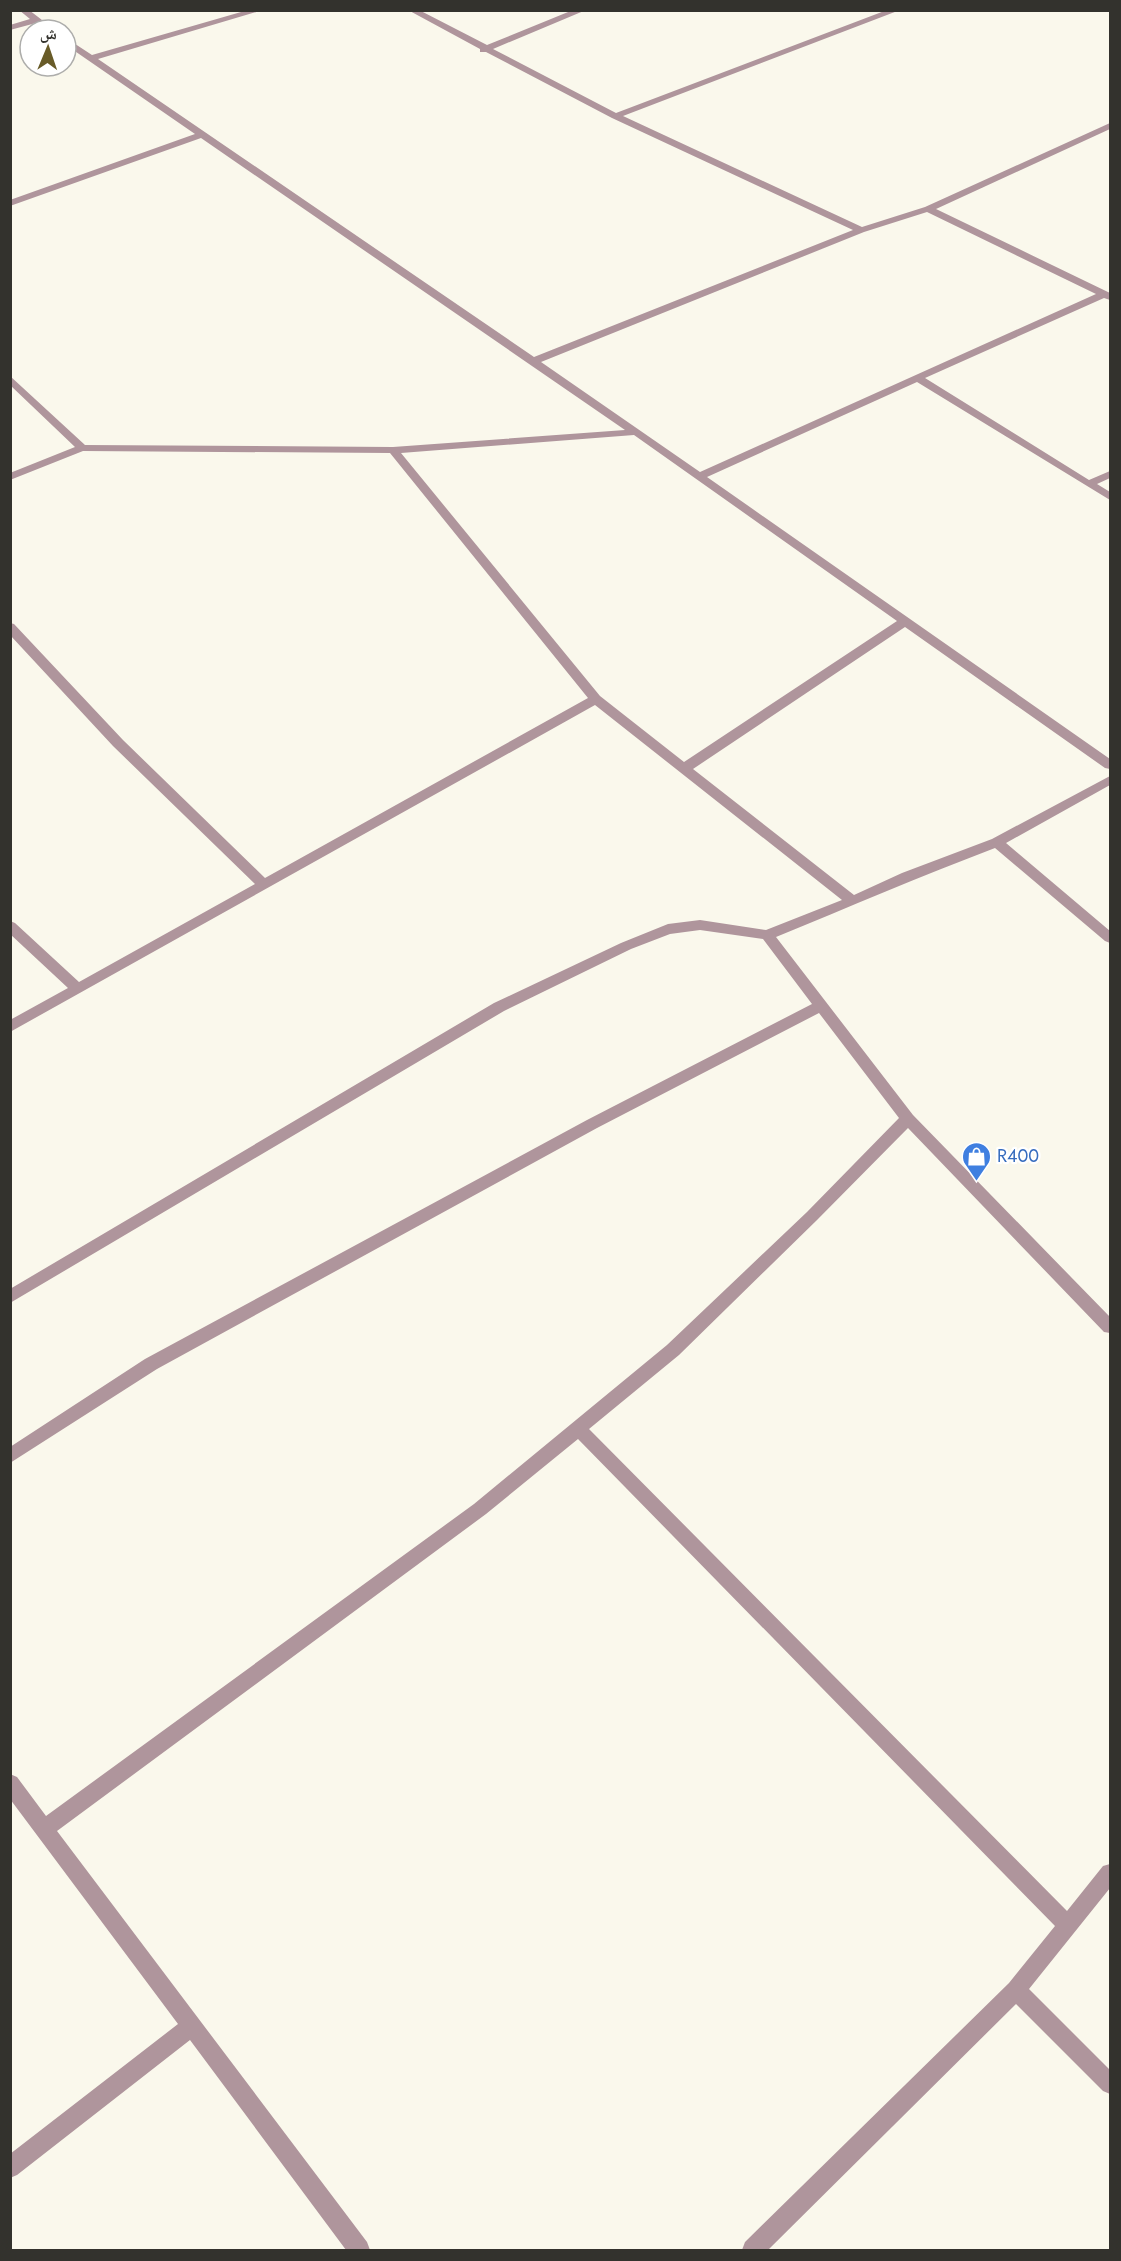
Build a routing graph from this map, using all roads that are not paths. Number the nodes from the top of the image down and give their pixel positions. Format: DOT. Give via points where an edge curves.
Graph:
graph roads {
  1 [pos="259,10"];
  2 [pos="412,10"];
  3 [pos="582,10"];
  4 [pos="896,10"];
  5 [pos="78,49"];
  6 [pos="483,50"];
  7 [pos="91,58"];
  8 [pos="615,116"];
  9 [pos="1110,126"];
  10 [pos="201,135"];
  11 [pos="10,203"];
  12 [pos="928,209"];
  13 [pos="861,230"];
  14 [pos="1107,296"];
  15 [pos="532,362"];
  16 [pos="917,378"];
  17 [pos="10,380"];
  18 [pos="636,432"];
  19 [pos="82,448"];
  20 [pos="393,450"];
  21 [pos="1110,474"];
  22 [pos="700,476"];
  23 [pos="10,477"];
  24 [pos="1089,484"];
  25 [pos="1110,497"];
  26 [pos="906,621"];
  27 [pos="10,627"];
  28 [pos="596,699"];
  29 [pos="1110,765"];
  30 [pos="683,769"];
  31 [pos="1110,780"];
  32 [pos="997,842"];
  33 [pos="264,885"];
  34 [pos="852,901"];
  35 [pos="10,926"];
  36 [pos="767,934"];
  37 [pos="1110,938"];
  38 [pos="77,990"];
  39 [pos="821,1005"];
  40 [pos="10,1027"];
  41 [pos="908,1119"];
  42 [pos="10,1297"];
  43 [pos="1110,1327"];
  44 [pos="578,1428"];
  45 [pos="10,1456"];
  46 [pos="10,1782"];
  47 [pos="45,1828"];
  48 [pos="1110,1873"];
  49 [pos="1068,1925"];
  50 [pos="1016,1990"];
  51 [pos="192,2026"];
  52 [pos="1110,2085"];
  53 [pos="10,2168"];
  54 [pos="359,2250"];
  55 [pos="753,2250"];
  1 -- 7 [label="street"];
  2 -- 6 [label="street"];
  3 -- 6 [label="street"];
  4 -- 8 [label="street"];
  5 -- 7 [label="street"];
  6 -- 8 [label="street"];
  7 -- 10 [label="street"];
  8 -- 13 [label="street"];
  9 -- 12 [label="street"];
  10 -- 11 [label="street"];
  10 -- 15 [label="street"];
  12 -- 13 [label="street"];
  12 -- 14 [label="street"];
  13 -- 15 [label="street"];
  14 -- 16 [label="street"];
  15 -- 18 [label="street"];
  16 -- 22 [label="street"];
  16 -- 24 [label="street"];
  17 -- 19 [label="street"];
  18 -- 20 [label="street"];
  18 -- 22 [label="street"];
  19 -- 20 [label="street"];
  19 -- 23 [label="street"];
  20 -- 28 [label="street"];
  21 -- 24 [label="street"];
  22 -- 26 [label="street"];
  24 -- 25 [label="street"];
  26 -- 29 [label="street"];
  26 -- 30 [label="street"];
  27 -- 33 [label="street" via="118,743"];
  28 -- 30 [label="street"];
  28 -- 33 [label="street"];
  30 -- 34 [label="street"];
  31 -- 32 [label="street"];
  32 -- 34 [label="street"];
  32 -- 37 [label="street"];
  33 -- 38 [label="street"];
  34 -- 36 [label="street"];
  35 -- 38 [label="street"];
  36 -- 39 [label="street"];
  36 -- 42 [label="street" via="700,925 668,929 499,1007"];
  38 -- 40 [label="street"];
  39 -- 41 [label="street"];
  39 -- 45 [label="street" via="592,1124 151,1364"];
  41 -- 43 [label="street"];
  41 -- 44 [label="street" via="673,1350"];
  44 -- 47 [label="street" via="480,1509"];
  44 -- 49 [label="street"];
  46 -- 47 [label="street"];
  47 -- 51 [label="street"];
  48 -- 49 [label="street"];
  49 -- 50 [label="street"];
  50 -- 52 [label="street"];
  50 -- 55 [label="street"];
  51 -- 53 [label="street"];
  51 -- 54 [label="street"];
}
